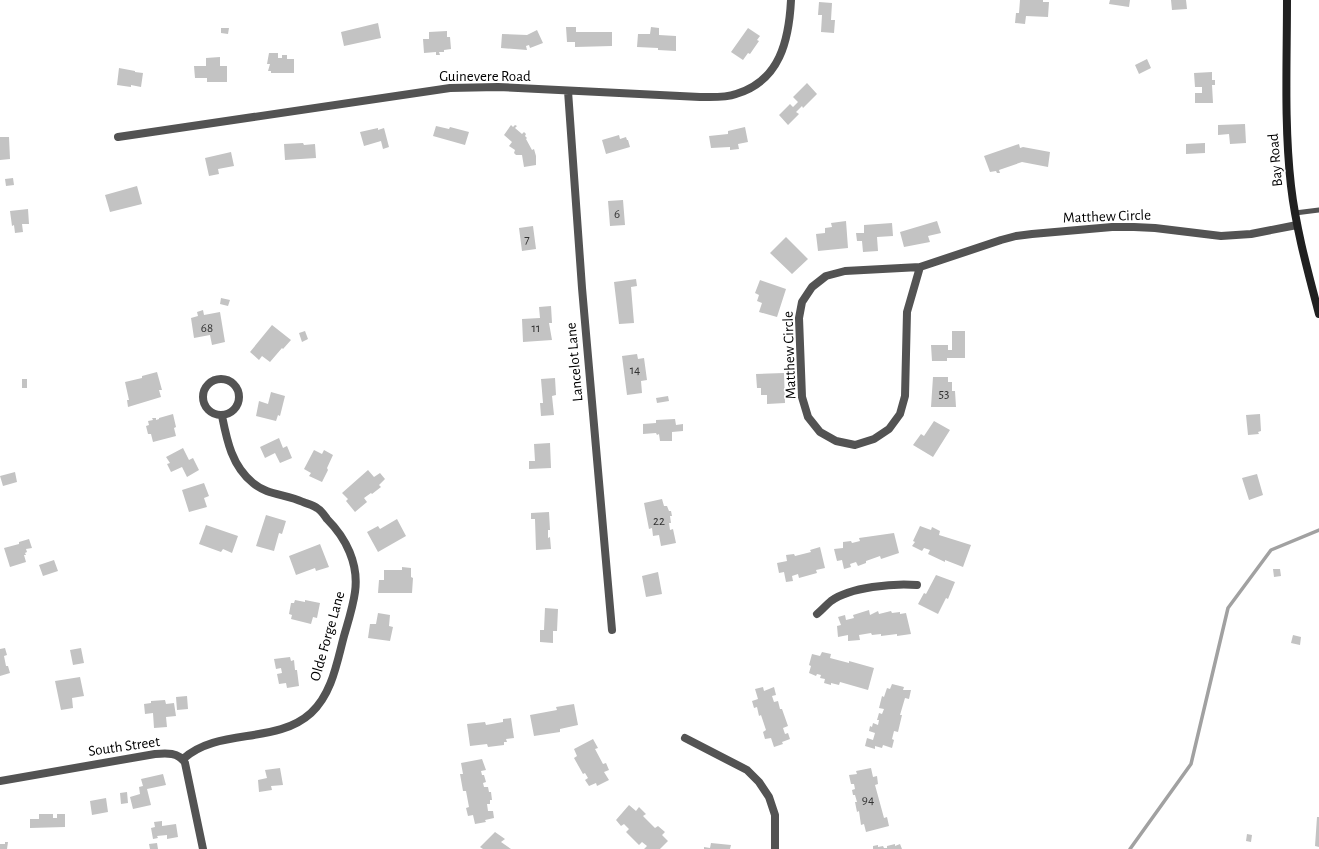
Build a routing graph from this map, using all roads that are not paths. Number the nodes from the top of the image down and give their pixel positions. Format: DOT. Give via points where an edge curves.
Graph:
graph roads {
  1 [pos="791,0"];
  2 [pos="1287,0"];
  3 [pos="568,91"];
  4 [pos="118,137"];
  5 [pos="1319,210"];
  6 [pos="1295,213"];
  7 [pos="1297,225"];
  8 [pos="920,267"];
  9 [pos="1319,314"];
  10 [pos="222,416"];
  11 [pos="917,585"];
  12 [pos="818,614"];
  13 [pos="612,630"];
  14 [pos="685,738"];
  15 [pos="183,759"];
  16 [pos="0,781"];
  17 [pos="203,849"];
  18 [pos="775,849"];
  1 -- 3 [label="street, Guinevere Road" via="786,43 781,55 768,75 744,91 724,97 700,98"];
  2 -- 6 [label="main road, Bay Road" via="1287,134"];
  3 -- 4 [label="street, Guinevere Road" via="498,87 450,88"];
  3 -- 13 [label="street, Lancelot Lane" via="582,296"];
  5 -- 6 [label="lane"];
  6 -- 7 [label="main road, Bay Road"];
  7 -- 8 [label="street, Matthew Circle" via="1251,234 1221,236 1134,227 1032,234 1001,240"];
  7 -- 9 [label="main road, Bay Road"];
  8 -- 8 [label="street, Matthew Circle" via="845,271 826,276 812,286 802,302 799,318 802,397 808,417 820,432 836,441 855,444 874,439 890,429 900,414 905,396 907,312"];
  10 -- 10 [label="street" via="210,413 203,403 206,385 217,379 230,381 235,386 239,398 234,410"];
  10 -- 15 [label="street, Olde Forge Lane" via="235,462 253,483 268,492 295,498 318,508 336,528 349,549 355,571 355,591 334,672 325,695 313,712 299,723 277,731 218,742 196,749"];
  11 -- 12 [label="street" via="861,589 832,600"];
  14 -- 18 [label="street" via="747,770 759,782 769,797 775,815"];
  15 -- 16 [label="street, South Street" via="171,754 155,754"];
  15 -- 17 [label="street" via="188,772"];
}
